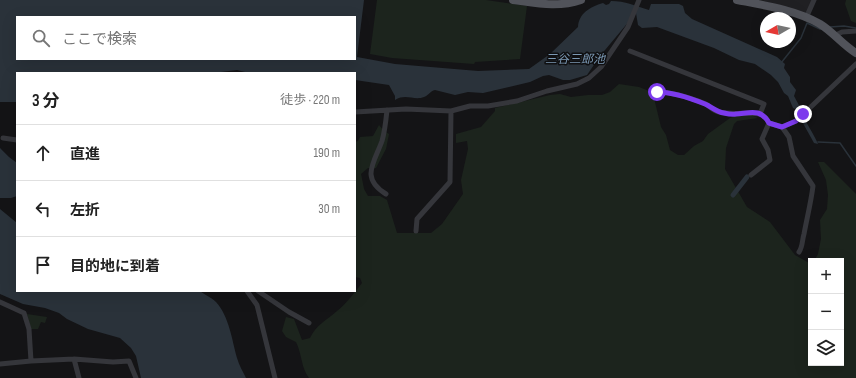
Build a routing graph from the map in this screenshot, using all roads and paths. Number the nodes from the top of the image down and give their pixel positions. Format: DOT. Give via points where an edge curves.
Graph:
graph roads {
  1 [pos="513,0"];
  2 [pos="581,0"];
  3 [pos="737,0"];
  4 [pos="814,0"];
  5 [pos="638,2"];
  6 [pos="806,18"];
  7 [pos="856,30"];
  8 [pos="834,36"];
  9 [pos="630,51"];
  10 [pos="856,53"];
  11 [pos="856,64"];
  12 [pos="657,92"];
  13 [pos="387,110"];
  14 [pos="451,111"];
  15 [pos="356,112"];
  16 [pos="760,114"];
  17 [pos="769,123"];
  18 [pos="782,127"];
  19 [pos="3,138"];
  20 [pos="16,140"];
  21 [pos="751,175"];
  22 [pos="386,194"];
  23 [pos="416,231"];
  24 [pos="799,252"];
  25 [pos="250,292"];
  26 [pos="259,292"];
  27 [pos="0,302"];
  28 [pos="309,323"];
  29 [pos="74,359"];
  30 [pos="31,361"];
  31 [pos="0,364"];
  32 [pos="79,378"];
  33 [pos="136,378"];
  34 [pos="275,378"];
  1 -- 2 [label="main road" via="551,5"];
  3 -- 6 [label="main road"];
  4 -- 6 [label="street"];
  5 -- 14 [label="street" via="624,33 601,67 589,78 577,84 517,101 470,106"];
  6 -- 8 [label="main road"];
  7 -- 8 [label="street"];
  8 -- 10 [label="main road"];
  9 -- 16 [label="street" via="764,104"];
  11 -- 18 [label="street" via="796,121"];
  12 -- 16 [label="street" via="687,97 717,112"];
  13 -- 14 [label="street"];
  13 -- 15 [label="street"];
  13 -- 22 [label="street" via="382,140 370,173 375,186"];
  14 -- 23 [label="street" via="450,182 417,219"];
  16 -- 17 [label="street"];
  17 -- 18 [label="street"];
  17 -- 21 [label="street" via="762,139 770,160"];
  18 -- 24 [label="street" via="789,138 793,156 813,186"];
  19 -- 20 [label="street"];
  25 -- 34 [label="street" via="257,305"];
  26 -- 28 [label="street"];
  27 -- 30 [label="street" via="24,313 29,329"];
  29 -- 30 [label="street"];
  29 -- 32 [label="street"];
  29 -- 33 [label="street" via="129,361"];
  30 -- 31 [label="street"];
}
